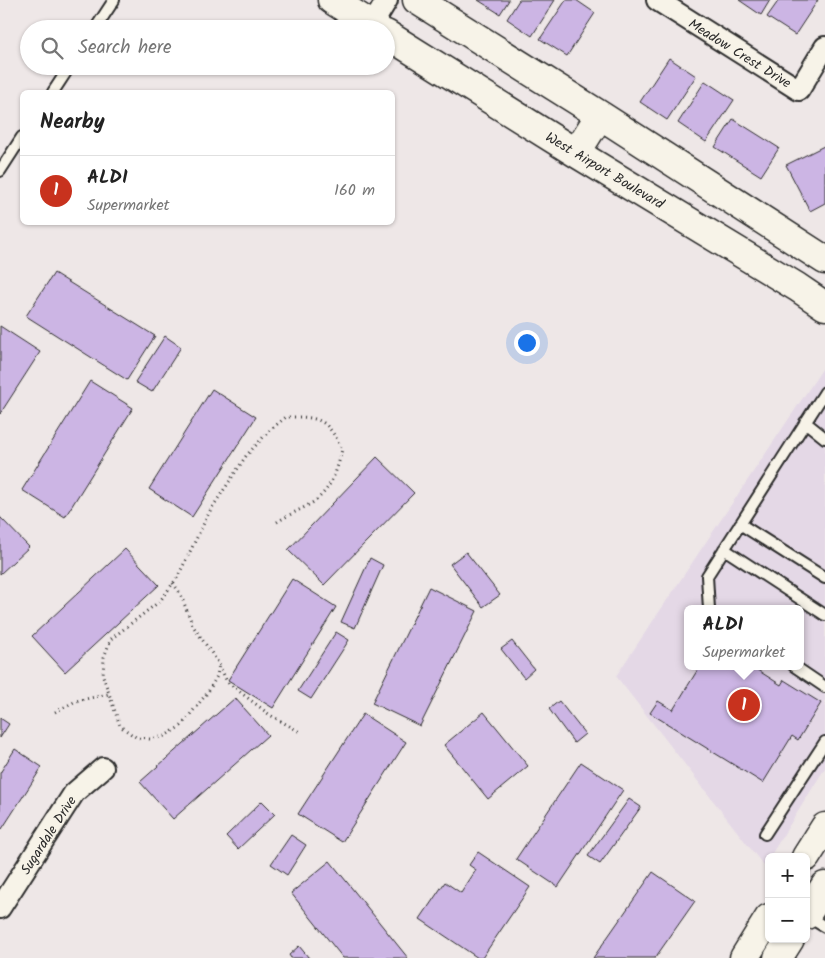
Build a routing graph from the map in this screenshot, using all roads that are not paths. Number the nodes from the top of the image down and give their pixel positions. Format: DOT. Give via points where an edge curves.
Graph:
graph roads {
  1 [pos="114,0"];
  2 [pos="332,0"];
  3 [pos="387,0"];
  4 [pos="417,0"];
  5 [pos="657,0"];
  6 [pos="101,20"];
  7 [pos="364,20"];
  8 [pos="381,20"];
  9 [pos="395,39"];
  10 [pos="825,48"];
  11 [pos="64,75"];
  12 [pos="53,90"];
  13 [pos="600,115"];
  14 [pos="20,140"];
  15 [pos="576,153"];
  16 [pos="0,171"];
  17 [pos="825,260"];
  18 [pos="825,306"];
  19 [pos="825,392"];
  20 [pos="805,422"];
  21 [pos="825,438"];
  22 [pos="740,524"];
  23 [pos="724,549"];
  24 [pos="825,578"];
  25 [pos="709,605"];
  26 [pos="825,615"];
  27 [pos="800,670"];
  28 [pos="825,687"];
  29 [pos="825,742"];
  30 [pos="103,768"];
  31 [pos="825,827"];
  32 [pos="765,834"];
  33 [pos="809,853"];
  34 [pos="825,886"];
  35 [pos="0,908"];
  36 [pos="810,909"];
  37 [pos="810,918"];
  38 [pos="765,924"];
  39 [pos="825,927"];
  40 [pos="787,943"];
  41 [pos="744,958"];
  42 [pos="778,958"];
  1 -- 6 [label="lane"];
  2 -- 7 [label="main road, West Airport Boulevard"];
  3 -- 8 [label="street"];
  4 -- 13 [label="main road"];
  5 -- 10 [label="street, Meadow Crest Drive" via="799,90"];
  9 -- 15 [label="main road, West Airport Boulevard"];
  11 -- 12 [label="lane"];
  13 -- 15 [label="main road"];
  13 -- 17 [label="main road"];
  14 -- 16 [label="lane"];
  15 -- 18 [label="main road, West Airport Boulevard"];
  19 -- 20 [label="lane"];
  20 -- 21 [label="lane"];
  20 -- 22 [label="lane"];
  22 -- 23 [label="lane"];
  22 -- 24 [label="lane"];
  23 -- 25 [label="lane" via="707,576"];
  23 -- 26 [label="lane"];
  27 -- 28 [label="lane"];
  29 -- 32 [label="lane"];
  30 -- 35 [label="street, Sugardale Drive" via="74,793"];
  31 -- 33 [label="main road"];
  34 -- 36 [label="main road"];
  37 -- 39 [label="lane"];
  38 -- 41 [label="main road"];
  40 -- 42 [label="main road"];
}
